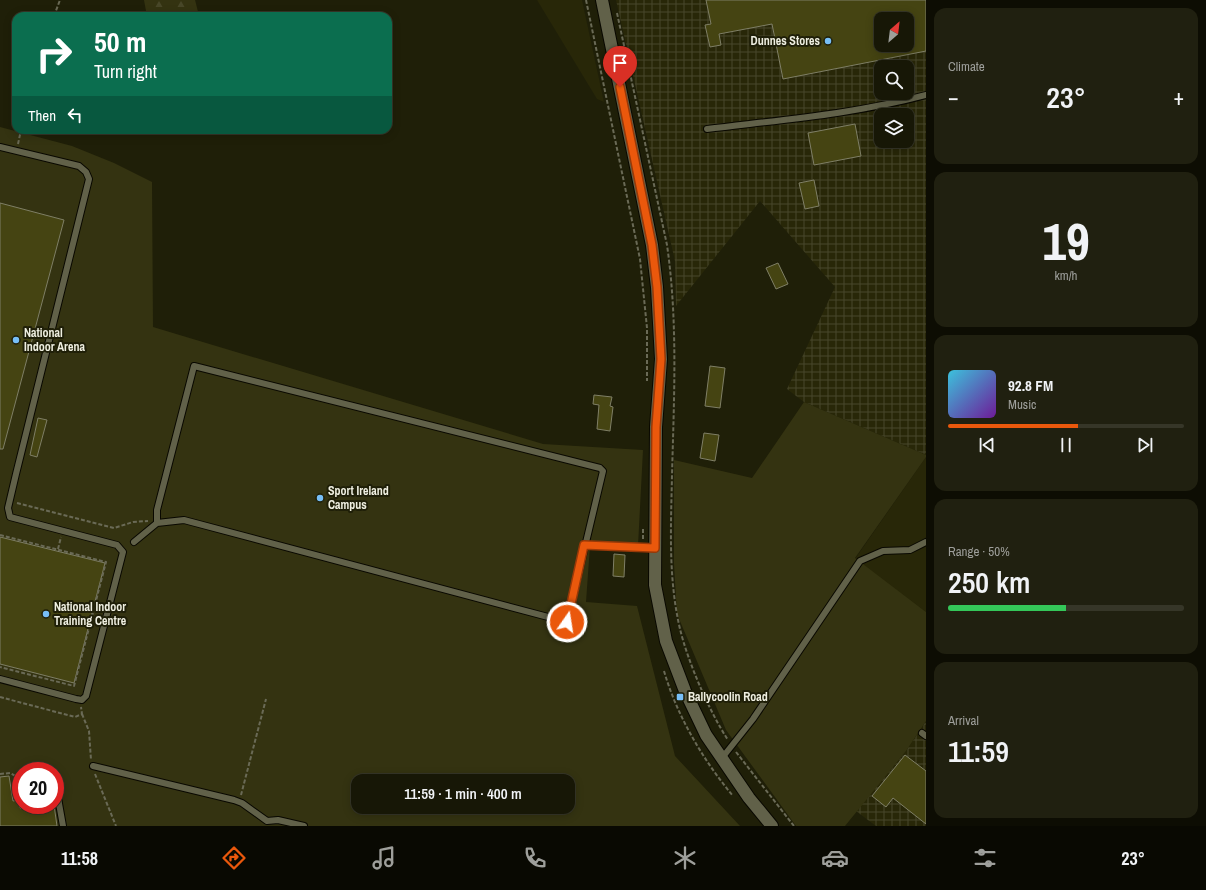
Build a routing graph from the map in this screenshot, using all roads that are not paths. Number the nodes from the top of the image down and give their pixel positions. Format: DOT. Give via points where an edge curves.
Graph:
graph roads {
  1 [pos="602,0"];
  2 [pos="926,95"];
  3 [pos="707,129"];
  4 [pos="0,147"];
  5 [pos="157,523"];
  6 [pos="134,542"];
  7 [pos="926,542"];
  8 [pos="584,545"];
  9 [pos="655,548"];
  10 [pos="0,679"];
  11 [pos="722,758"];
  12 [pos="93,766"];
  13 [pos="61,814"];
  14 [pos="267,824"];
  15 [pos="63,826"];
  16 [pos="304,826"];
  17 [pos="772,826"];
  1 -- 9 [label="street" via="652,245 657,287 661,359 656,427"];
  2 -- 3 [label="lane" via="904,101 796,118"];
  4 -- 10 [label="lane" via="79,166 86,172 89,182 8,512 13,519 117,546 124,552 88,694 84,699"];
  5 -- 6 [label="lane"];
  5 -- 8 [label="lane" via="184,520 567,622"];
  5 -- 8 [label="lane" via="157,510 194,366 600,468 603,475"];
  7 -- 11 [label="lane" via="910,550 883,551 860,561 753,719"];
  8 -- 9 [label="lane"];
  9 -- 11 [label="street" via="655,585 666,642 706,735"];
  11 -- 17 [label="street"];
  12 -- 14 [label="lane" via="240,802"];
  13 -- 15 [label="lane"];
  14 -- 16 [label="lane" via="278,820"];
}
